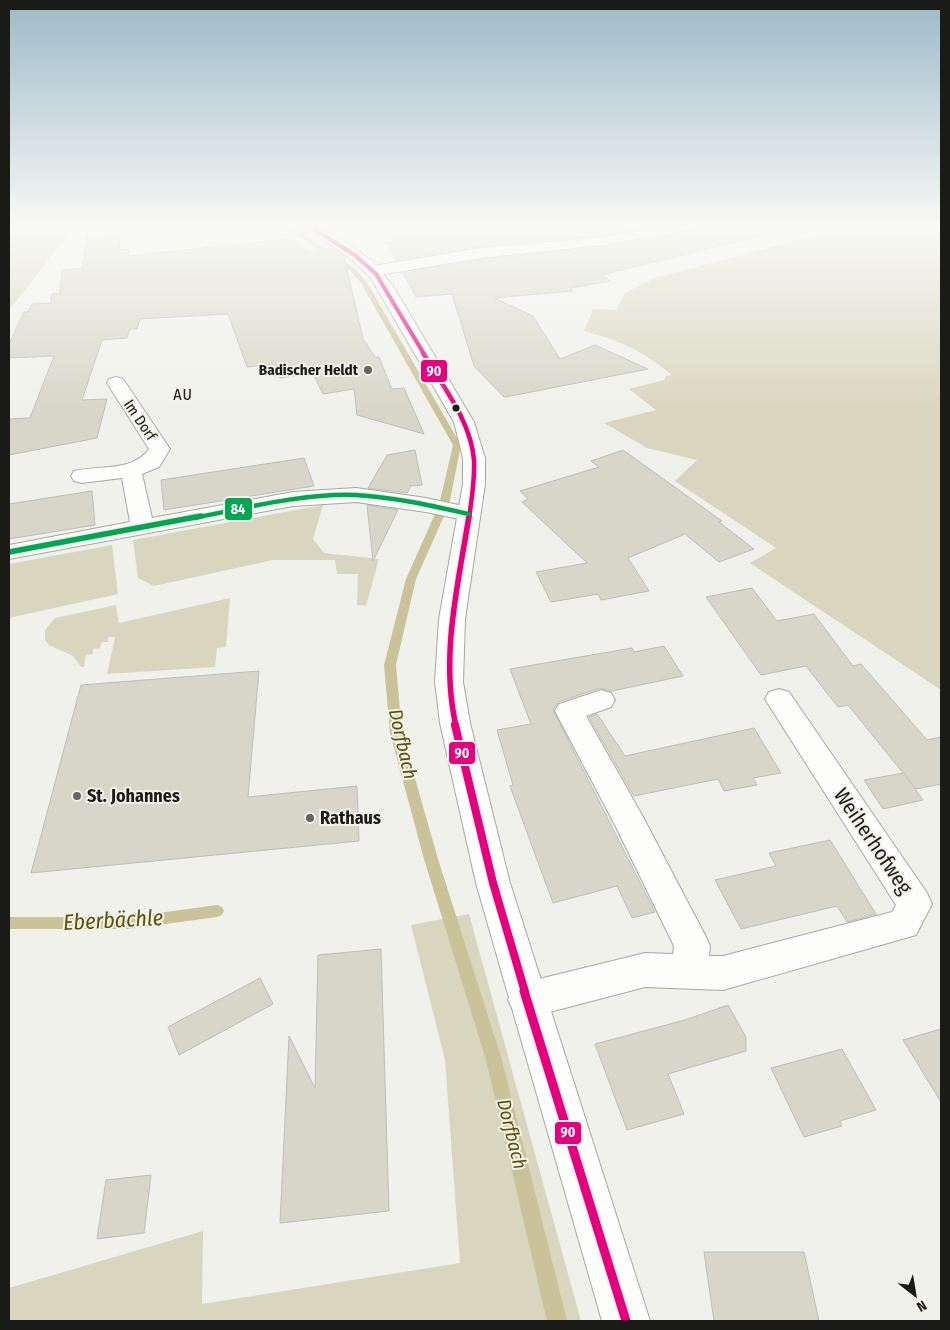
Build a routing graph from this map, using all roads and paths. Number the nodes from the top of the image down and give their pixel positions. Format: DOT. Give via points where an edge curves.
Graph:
graph roads {
  1 [pos="386,287"];
  2 [pos="116,384"];
  3 [pos="131,471"];
  4 [pos="82,476"];
  5 [pos="463,513"];
  6 [pos="142,527"];
  7 [pos="9,552"];
  8 [pos="778,699"];
  9 [pos="601,700"];
  10 [pos="690,972"];
  11 [pos="527,1000"];
  12 [pos="626,1321"];
  1 -- 5 [label="street" via="464,422 474,458 474,484"];
  2 -- 3 [label="street, Im Dorf" via="160,449 151,462"];
  3 -- 4 [label="street, Im Dorf"];
  3 -- 6 [label="street"];
  5 -- 6 [label="street" via="356,495 293,498"];
  5 -- 11 [label="street" via="448,682 493,883"];
  6 -- 7 [label="street"];
  8 -- 10 [label="street, Weiherhofweg" via="915,904 904,924 723,974"];
  9 -- 10 [label="street" via="569,711 631,824 692,946"];
  10 -- 11 [label="street, Weiherhofweg" via="645,970"];
  11 -- 12 [label="street"];
}
